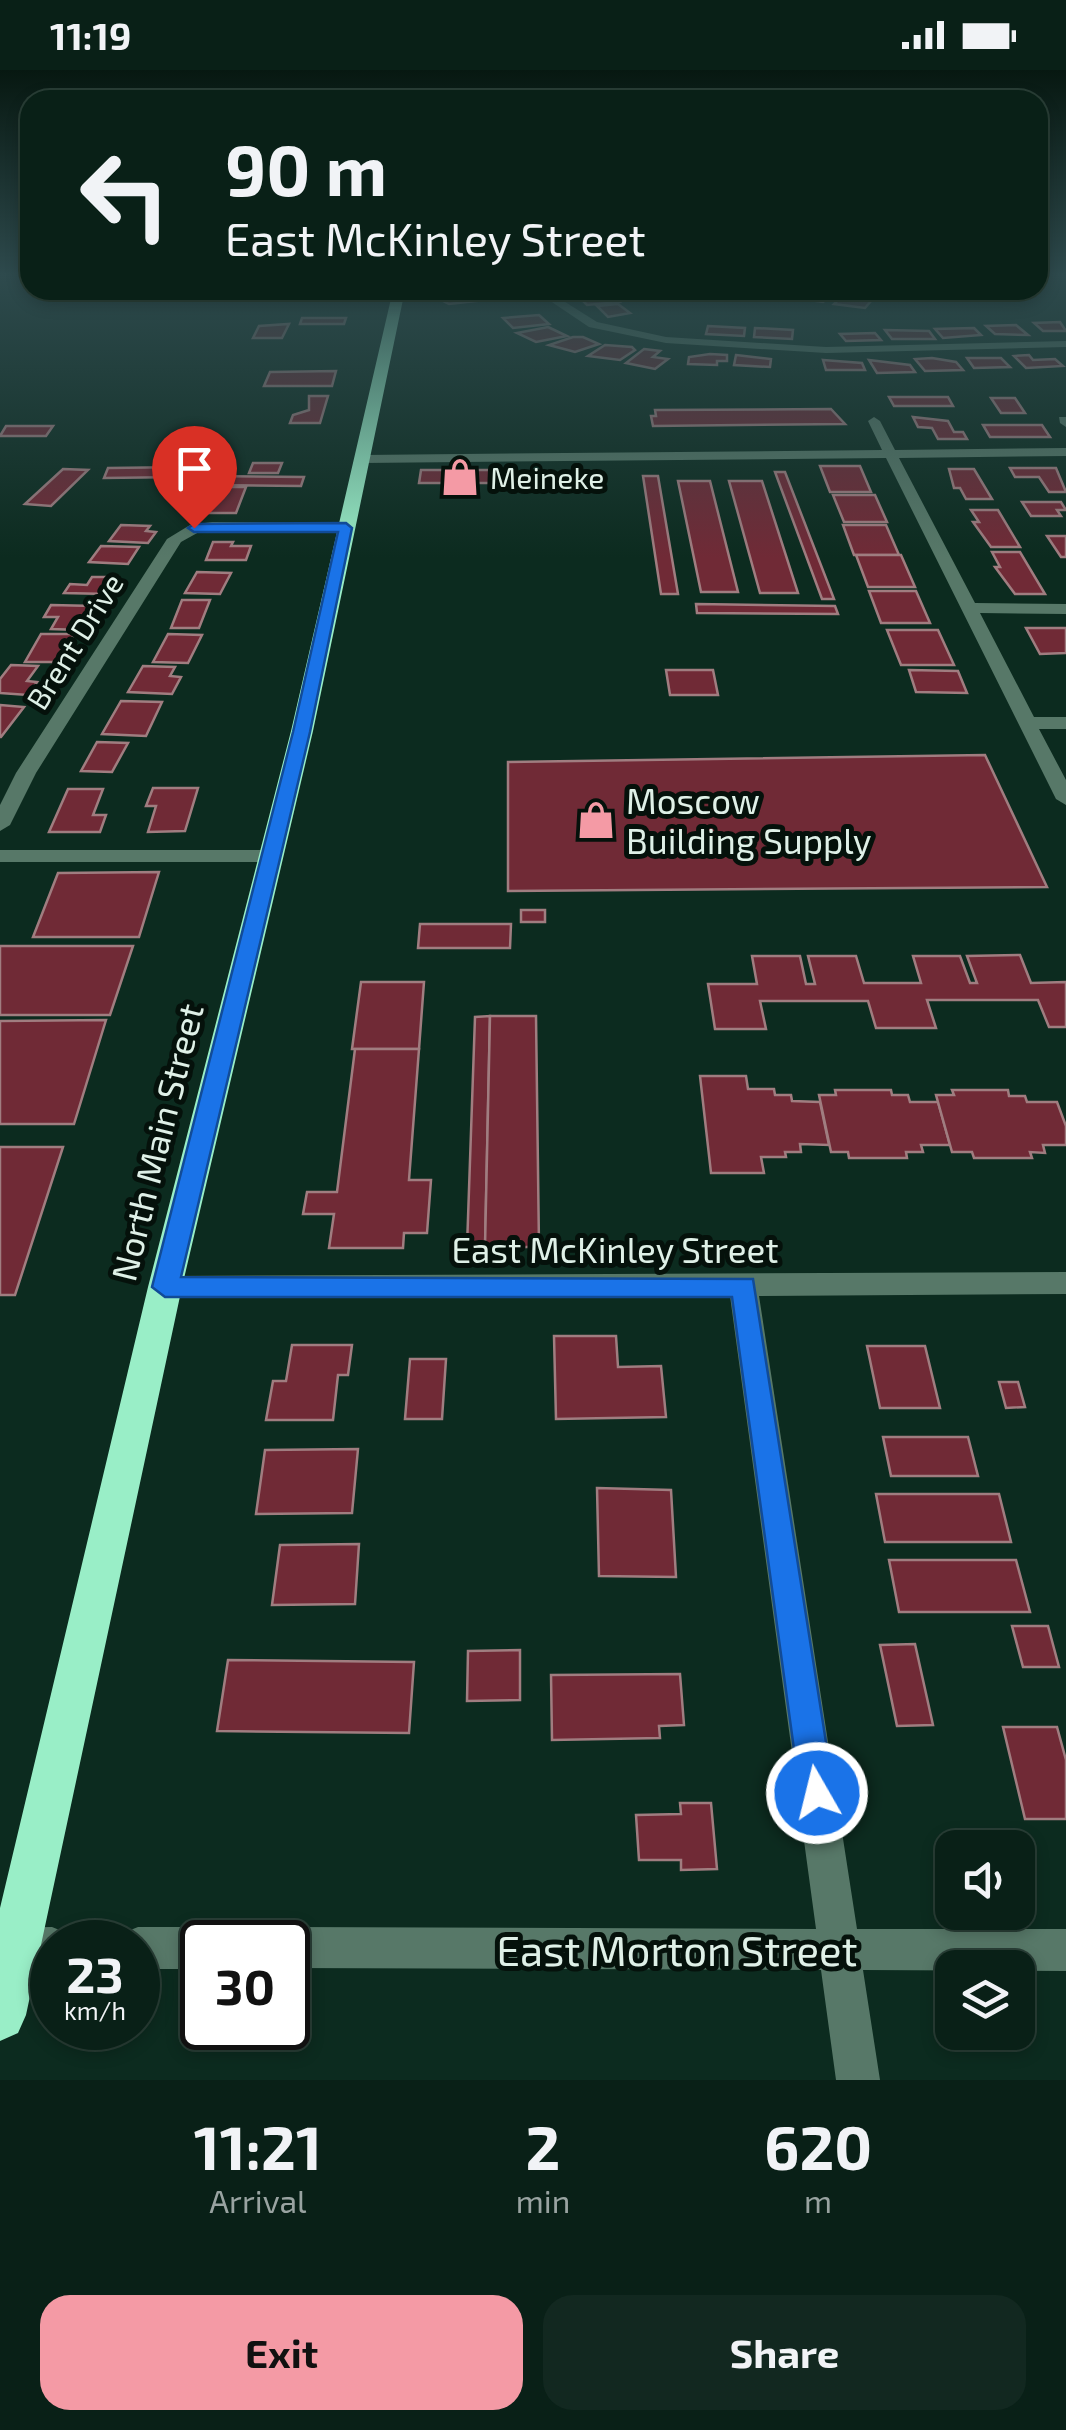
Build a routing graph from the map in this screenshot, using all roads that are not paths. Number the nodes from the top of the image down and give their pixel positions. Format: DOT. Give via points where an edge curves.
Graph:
graph roads {
  1 [pos="382,371"];
  2 [pos="874,421"];
  3 [pos="1066,452"];
  4 [pos="891,454"];
  5 [pos="363,459"];
  6 [pos="346,528"];
  7 [pos="970,608"];
  8 [pos="1066,609"];
  9 [pos="1028,723"];
  10 [pos="1066,723"];
  11 [pos="1066,799"];
  12 [pos="0,825"];
  13 [pos="0,856"];
  14 [pos="269,856"];
  15 [pos="1066,1283"];
  16 [pos="744,1286"];
  17 [pos="165,1287"];
  18 [pos="310,1948"];
  19 [pos="23,1949"];
  20 [pos="840,1949"];
  21 [pos="1066,1950"];
  22 [pos="0,2015"];
  23 [pos="858,2080"];
  1 -- 5 [label="highway, North Main Street"];
  2 -- 4 [label="street"];
  3 -- 4 [label="street"];
  4 -- 5 [label="street"];
  4 -- 7 [label="street"];
  5 -- 6 [label="highway, North Main Street"];
  6 -- 12 [label="street, Brent Drive" via="212,526 175,539"];
  6 -- 14 [label="highway, North Main Street"];
  7 -- 8 [label="street"];
  7 -- 9 [label="street"];
  9 -- 10 [label="street"];
  9 -- 11 [label="street"];
  13 -- 14 [label="street"];
  14 -- 17 [label="highway, North Main Street"];
  15 -- 16 [label="street, East McKinley Street"];
  16 -- 17 [label="street, East McKinley Street"];
  16 -- 20 [label="street"];
  17 -- 19 [label="highway, North Main Street"];
  18 -- 20 [label="street, East Morton Street"];
  19 -- 22 [label="highway, North Main Street"];
  20 -- 21 [label="street, East Morton Street"];
  20 -- 23 [label="street"];
}
